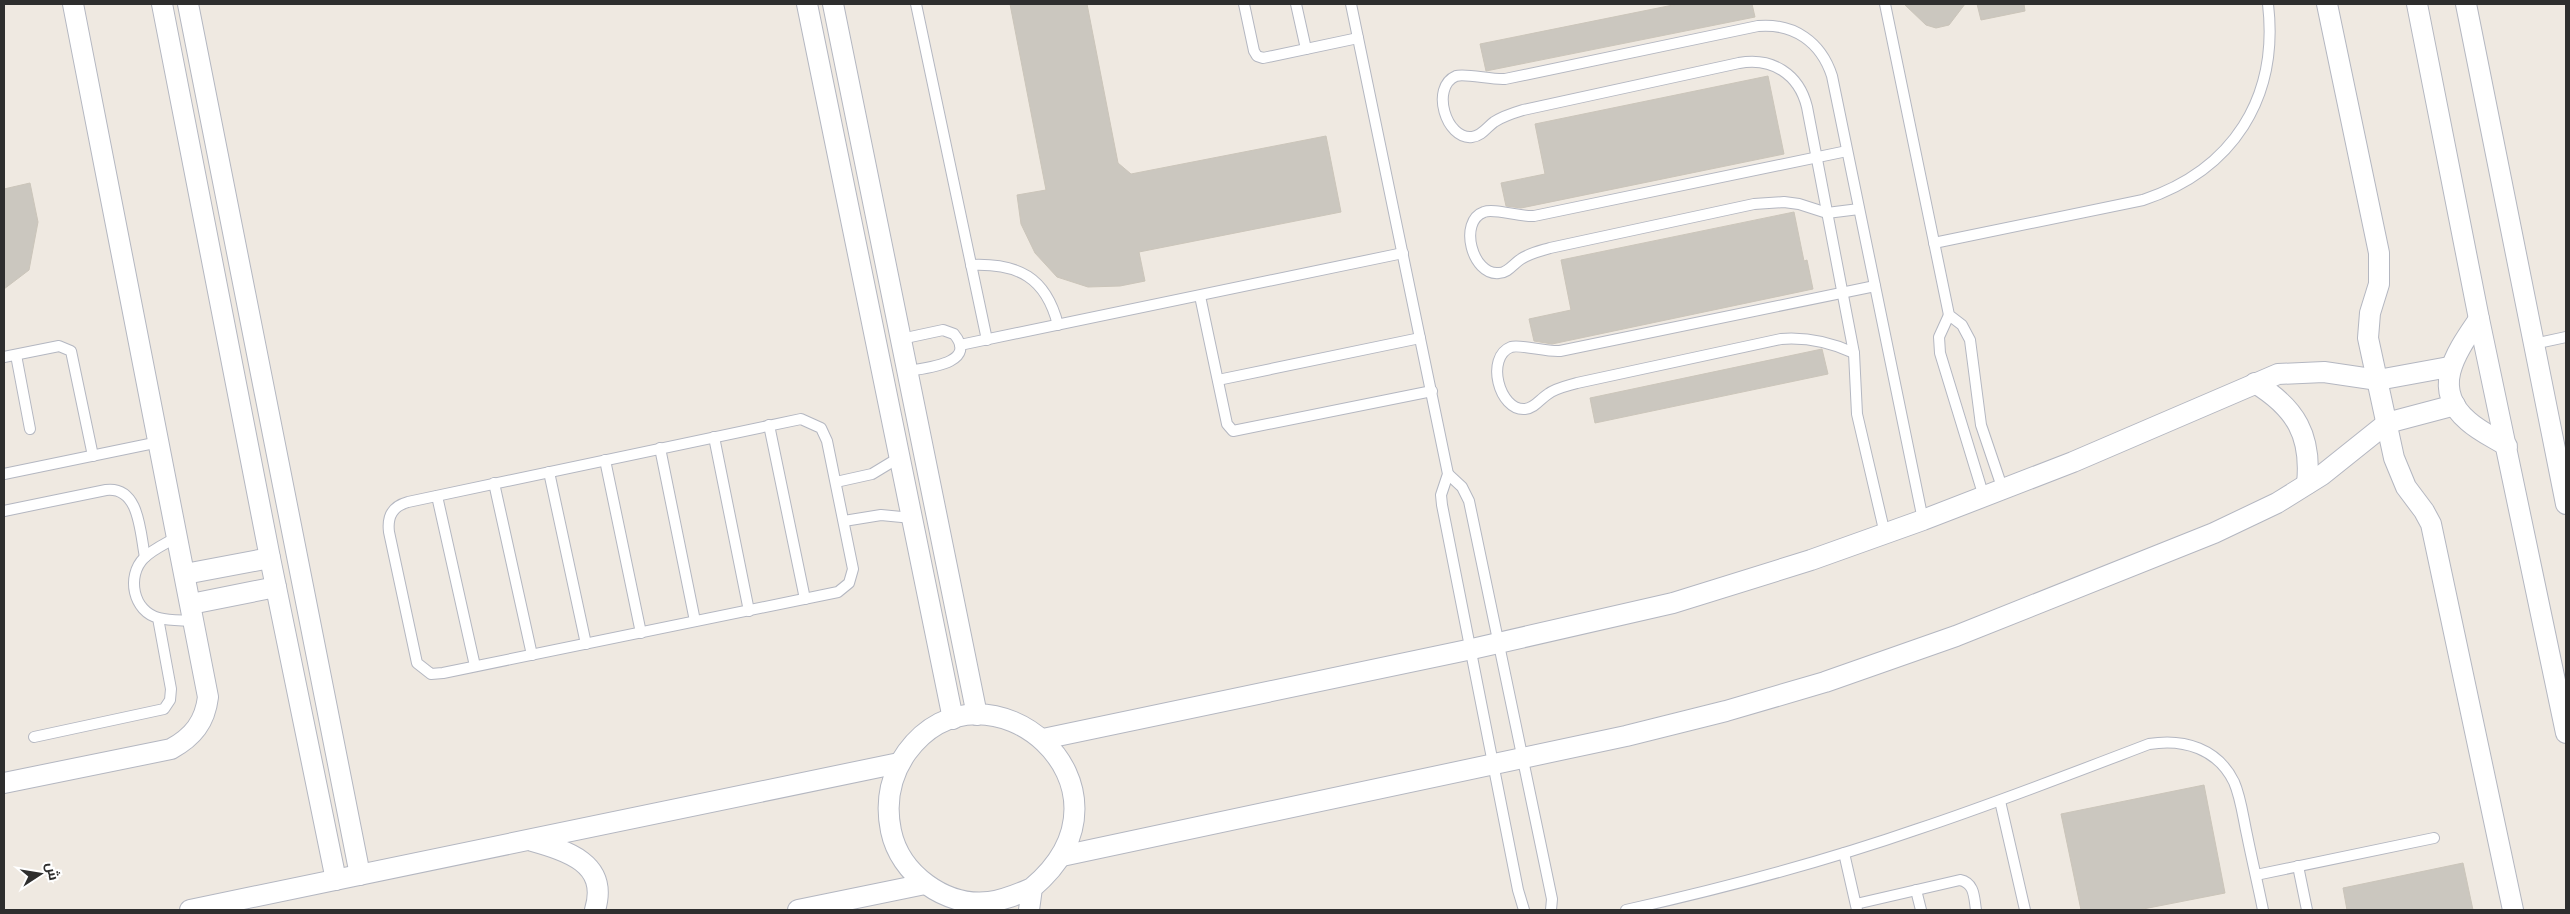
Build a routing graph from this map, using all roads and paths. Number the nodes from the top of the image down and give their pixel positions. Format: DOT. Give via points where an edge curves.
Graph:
graph roads {
  1 [pos="73,4"];
  2 [pos="162,4"];
  3 [pos="188,4"];
  4 [pos="807,4"];
  5 [pos="833,4"];
  6 [pos="916,4"];
  7 [pos="1244,4"];
  8 [pos="1296,4"];
  9 [pos="1351,4"];
  10 [pos="1885,4"];
  11 [pos="2268,4"];
  12 [pos="2328,4"];
  13 [pos="2417,4"];
  14 [pos="2466,4"];
  15 [pos="1358,38"];
  16 [pos="1306,49"];
  17 [pos="1847,151"];
  18 [pos="1816,157"];
  19 [pos="1859,210"];
  20 [pos="1827,213"];
  21 [pos="1934,243"];
  22 [pos="1403,253"];
  23 [pos="971,265"];
  24 [pos="1875,286"];
  25 [pos="1842,293"];
  26 [pos="1200,296"];
  27 [pos="1949,315"];
  28 [pos="2479,319"];
  29 [pos="1058,325"];
  30 [pos="2566,337"];
  31 [pos="1420,338"];
  32 [pos="901,339"];
  33 [pos="987,340"];
  34 [pos="2534,344"];
  35 [pos="960,345"];
  36 [pos="1854,353"];
  37 [pos="16,355"];
  38 [pos="4,357"];
  39 [pos="2449,367"];
  40 [pos="908,371"];
  41 [pos="1218,380"];
  42 [pos="2378,380"];
  43 [pos="2255,383"];
  44 [pos="1432,391"];
  45 [pos="2455,405"];
  46 [pos="2387,423"];
  47 [pos="769,425"];
  48 [pos="30,429"];
  49 [pos="714,437"];
  50 [pos="159,442"];
  51 [pos="2507,446"];
  52 [pos="660,448"];
  53 [pos="93,456"];
  54 [pos="900,457"];
  55 [pos="605,460"];
  56 [pos="549,472"];
  57 [pos="4,474"];
  58 [pos="1448,474"];
  59 [pos="836,482"];
  60 [pos="494,483"];
  61 [pos="2306,484"];
  62 [pos="1993,494"];
  63 [pos="437,496"];
  64 [pos="2566,504"];
  65 [pos="4,511"];
  66 [pos="912,518"];
  67 [pos="1924,520"];
  68 [pos="844,521"];
  69 [pos="1885,534"];
  70 [pos="177,537"];
  71 [pos="145,557"];
  72 [pos="270,558"];
  73 [pos="185,574"];
  74 [pos="276,586"];
  75 [pos="805,599"];
  76 [pos="749,611"];
  77 [pos="193,612"];
  78 [pos="158,618"];
  79 [pos="695,622"];
  80 [pos="642,633"];
  81 [pos="1498,643"];
  82 [pos="586,644"];
  83 [pos="1472,649"];
  84 [pos="532,655"];
  85 [pos="475,666"];
  86 [pos="978,715"];
  87 [pos="953,719"];
  88 [pos="2566,733"];
  89 [pos="34,736"];
  90 [pos="1043,739"];
  91 [pos="1521,759"];
  92 [pos="899,763"];
  93 [pos="1494,764"];
  94 [pos="4,783"];
  95 [pos="2000,800"];
  96 [pos="2434,838"];
  97 [pos="530,840"];
  98 [pos="1844,853"];
  99 [pos="1062,856"];
  100 [pos="2298,866"];
  101 [pos="360,875"];
  102 [pos="2256,875"];
  103 [pos="336,880"];
  104 [pos="925,884"];
  105 [pos="1032,888"];
  106 [pos="1916,890"];
  107 [pos="968,906"];
  108 [pos="1856,907"];
  109 [pos="190,910"];
  110 [pos="595,910"];
  111 [pos="798,910"];
  112 [pos="1029,910"];
  113 [pos="1524,910"];
  114 [pos="1551,910"];
  115 [pos="1626,910"];
  116 [pos="1921,910"];
  117 [pos="1976,910"];
  118 [pos="2025,910"];
  119 [pos="2263,910"];
  120 [pos="2307,910"];
  121 [pos="2513,910"];
  1 -- 50 [label="street"];
  2 -- 72 [label="street"];
  3 -- 101 [label="street"];
  4 -- 54 [label="street"];
  5 -- 32 [label="street"];
  6 -- 23 [label="lane"];
  7 -- 16 [label="lane" via="1257,56 1263,58"];
  8 -- 16 [label="lane"];
  9 -- 15 [label="lane"];
  10 -- 21 [label="lane"];
  11 -- 21 [label="lane" via="2271,24 2269,60 2254,108 2232,143 2201,172 2143,200"];
  12 -- 42 [label="street" via="2379,253 2379,284 2368,326"];
  13 -- 28 [label="street"];
  14 -- 34 [label="street"];
  15 -- 16 [label="lane"];
  15 -- 22 [label="lane"];
  17 -- 18 [label="lane"];
  17 -- 18 [label="lane" via="1828,64 1814,44 1800,33 1782,27 1758,26 1505,79 1456,76 1447,83 1443,95 1449,122 1458,134 1470,138 1503,117 1523,110 1738,63 1761,61 1783,70 1799,86 1807,107"];
  17 -- 19 [label="lane"];
  18 -- 20 [label="lane"];
  18 -- 20 [label="lane" via="1534,216 1485,212 1472,224 1472,248 1480,266 1497,274 1509,270 1530,254 1550,248 1754,204 1791,203"];
  19 -- 20 [label="lane"];
  19 -- 24 [label="lane"];
  20 -- 25 [label="lane"];
  21 -- 27 [label="lane"];
  22 -- 26 [label="lane"];
  22 -- 31 [label="lane"];
  23 -- 29 [label="lane" via="1003,266 1029,276 1050,302"];
  23 -- 33 [label="lane"];
  24 -- 25 [label="lane"];
  24 -- 67 [label="lane"];
  25 -- 36 [label="lane"];
  25 -- 36 [label="lane" via="1560,351 1512,347 1499,359 1499,384 1512,405 1524,409 1557,389 1577,383 1781,340 1811,339"];
  26 -- 29 [label="lane"];
  26 -- 41 [label="lane"];
  27 -- 62 [label="lane" via="1962,325 1970,340 1973,379"];
  27 -- 62 [label="lane" via="1939,337 1940,354"];
  28 -- 39 [label="street"];
  28 -- 51 [label="street"];
  29 -- 33 [label="lane"];
  30 -- 34 [label="lane"];
  31 -- 41 [label="lane"];
  31 -- 44 [label="lane"];
  32 -- 35 [label="lane" via="943,330 954,334"];
  32 -- 40 [label="street"];
  33 -- 35 [label="lane"];
  34 -- 64 [label="street"];
  35 -- 40 [label="lane" via="958,356 950,363"];
  36 -- 69 [label="lane" via="1857,414"];
  37 -- 38 [label="lane"];
  37 -- 48 [label="lane"];
  37 -- 53 [label="lane" via="59,346 71,351"];
  39 -- 42 [label="street"];
  39 -- 45 [label="street" via="2450,392"];
  40 -- 86 [label="street"];
  41 -- 44 [label="lane" via="1227,424 1233,431"];
  42 -- 43 [label="street" via="2309,371 2278,374"];
  42 -- 46 [label="street"];
  43 -- 61 [label="street" via="2272,393 2298,423 2309,461"];
  43 -- 62 [label="street"];
  44 -- 58 [label="lane"];
  45 -- 46 [label="street"];
  45 -- 51 [label="street" via="2468,421"];
  46 -- 61 [label="street" via="2337,464"];
  46 -- 121 [label="street" via="2399,472 2431,524"];
  47 -- 49 [label="lane"];
  47 -- 59 [label="lane" via="801,419 815,423 827,441"];
  47 -- 75 [label="lane"];
  49 -- 52 [label="lane"];
  49 -- 76 [label="lane"];
  50 -- 53 [label="lane"];
  50 -- 70 [label="street"];
  51 -- 88 [label="street"];
  52 -- 55 [label="lane"];
  52 -- 79 [label="lane"];
  53 -- 57 [label="lane"];
  54 -- 59 [label="lane" via="872,474"];
  54 -- 66 [label="street"];
  55 -- 56 [label="lane"];
  55 -- 80 [label="lane"];
  56 -- 60 [label="lane"];
  56 -- 82 [label="lane"];
  58 -- 81 [label="lane" via="1462,487 1469,501"];
  58 -- 83 [label="lane" via="1441,495 1442,505"];
  59 -- 68 [label="lane"];
  60 -- 63 [label="lane"];
  60 -- 84 [label="lane"];
  61 -- 91 [label="street" via="2245,519 2122,571 1956,636 1834,679 1726,711"];
  62 -- 67 [label="street"];
  63 -- 85 [label="lane"];
  63 -- 85 [label="lane" via="401,503 389,518 414,658 420,668 431,674"];
  65 -- 71 [label="lane" via="119,490 132,502"];
  66 -- 68 [label="lane" via="881,515"];
  66 -- 87 [label="street"];
  67 -- 69 [label="street"];
  68 -- 75 [label="lane" via="853,569 849,582 838,592"];
  69 -- 81 [label="street" via="1673,603"];
  70 -- 71 [label="lane"];
  70 -- 73 [label="street"];
  71 -- 78 [label="lane" via="135,572 134,591 143,608"];
  72 -- 73 [label="street"];
  72 -- 74 [label="street"];
  73 -- 77 [label="street"];
  74 -- 77 [label="street"];
  74 -- 103 [label="street"];
  75 -- 76 [label="lane"];
  76 -- 79 [label="lane"];
  77 -- 78 [label="lane"];
  77 -- 94 [label="street" via="208,697 201,723 188,738 158,753"];
  78 -- 89 [label="lane" via="171,688 170,700 164,709"];
  79 -- 80 [label="lane"];
  80 -- 82 [label="lane"];
  81 -- 83 [label="street"];
  81 -- 91 [label="lane"];
  82 -- 84 [label="lane"];
  83 -- 90 [label="street"];
  83 -- 93 [label="lane"];
  84 -- 85 [label="lane"];
  86 -- 87 [label="street"];
  86 -- 90 [label="street" via="1016,722"];
  87 -- 92 [label="street" via="932,729 913,744"];
  90 -- 99 [label="street" via="1063,764 1073,794 1073,826"];
  91 -- 93 [label="street"];
  91 -- 114 [label="lane" via="1552,899"];
  92 -- 97 [label="street"];
  92 -- 104 [label="street" via="890,788 888,815 893,841 906,865"];
  93 -- 99 [label="street"];
  93 -- 113 [label="lane"];
  95 -- 98 [label="lane"];
  95 -- 102 [label="lane" via="2150,744 2166,741 2192,745 2216,759 2234,782"];
  95 -- 118 [label="lane"];
  96 -- 100 [label="lane"];
  97 -- 101 [label="street"];
  97 -- 110 [label="street" via="569,852 582,860 596,887 598,902"];
  98 -- 108 [label="lane"];
  98 -- 115 [label="lane"];
  99 -- 105 [label="street"];
  100 -- 102 [label="lane"];
  100 -- 120 [label="lane"];
  101 -- 103 [label="street"];
  102 -- 119 [label="lane"];
  103 -- 109 [label="street"];
  104 -- 107 [label="street"];
  104 -- 111 [label="street"];
  105 -- 107 [label="street" via="1003,899"];
  105 -- 112 [label="street"];
  106 -- 108 [label="lane"];
  106 -- 116 [label="lane"];
  106 -- 117 [label="lane" via="1965,881 1972,888"];
}
